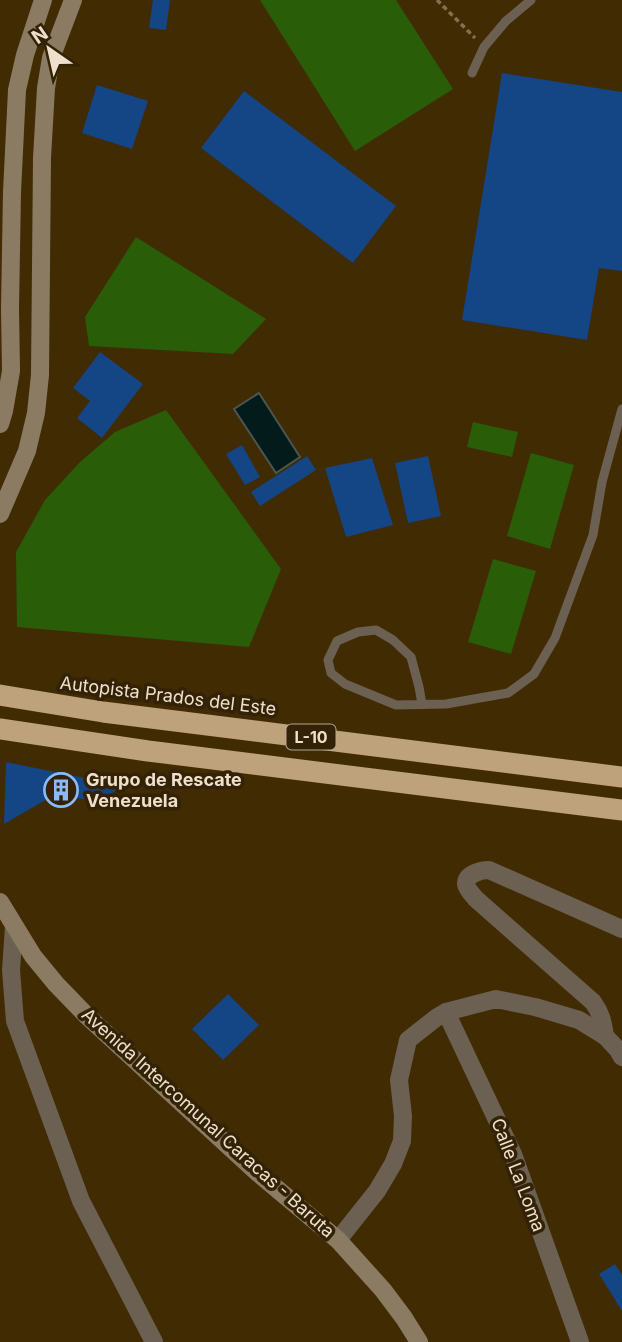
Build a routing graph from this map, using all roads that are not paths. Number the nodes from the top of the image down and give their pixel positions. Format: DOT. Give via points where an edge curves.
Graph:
graph roads {
  1 [pos="43,0"];
  2 [pos="72,0"];
  3 [pos="531,0"];
  4 [pos="472,73"];
  5 [pos="622,409"];
  6 [pos="0,424"];
  7 [pos="0,514"];
  8 [pos="0,695"];
  9 [pos="422,704"];
  10 [pos="0,729"];
  11 [pos="622,777"];
  12 [pos="622,810"];
  13 [pos="0,902"];
  14 [pos="14,926"];
  15 [pos="622,929"];
  16 [pos="446,1012"];
  17 [pos="605,1036"];
  18 [pos="622,1057"];
  19 [pos="338,1240"];
  20 [pos="154,1342"];
  21 [pos="419,1342"];
  22 [pos="580,1342"];
  1 -- 6 [label="street" via="17,90 11,371"];
  2 -- 7 [label="street" via="51,58 46,88 36,412 27,451"];
  3 -- 4 [label="lane" via="484,47"];
  5 -- 9 [label="lane" via="593,535 555,638 534,674 508,693"];
  8 -- 11 [label="highway, Autopista Prados del Este / L-10"];
  9 -- 9 [label="lane" via="411,657 393,640 376,630 337,641 328,660 331,673 345,684 396,705"];
  10 -- 12 [label="highway, L-10"];
  13 -- 14 [label="street, Avenida Intercomunal Caracas - Baruta"];
  14 -- 19 [label="street, Avenida Intercomunal Caracas - Baruta" via="33,956 86,1014 258,1173"];
  14 -- 20 [label="street" via="15,1021 81,1201"];
  15 -- 17 [label="street" via="489,870 468,877 466,884 476,899 593,1002"];
  16 -- 17 [label="street" via="496,999 579,1020"];
  16 -- 19 [label="street" via="408,1040 399,1080 402,1141 377,1191"];
  16 -- 22 [label="street, Calle La Loma" via="513,1154"];
  17 -- 18 [label="street"];
  19 -- 21 [label="street, Avenida Intercomunal Caracas - Baruta" via="383,1290"];
}
